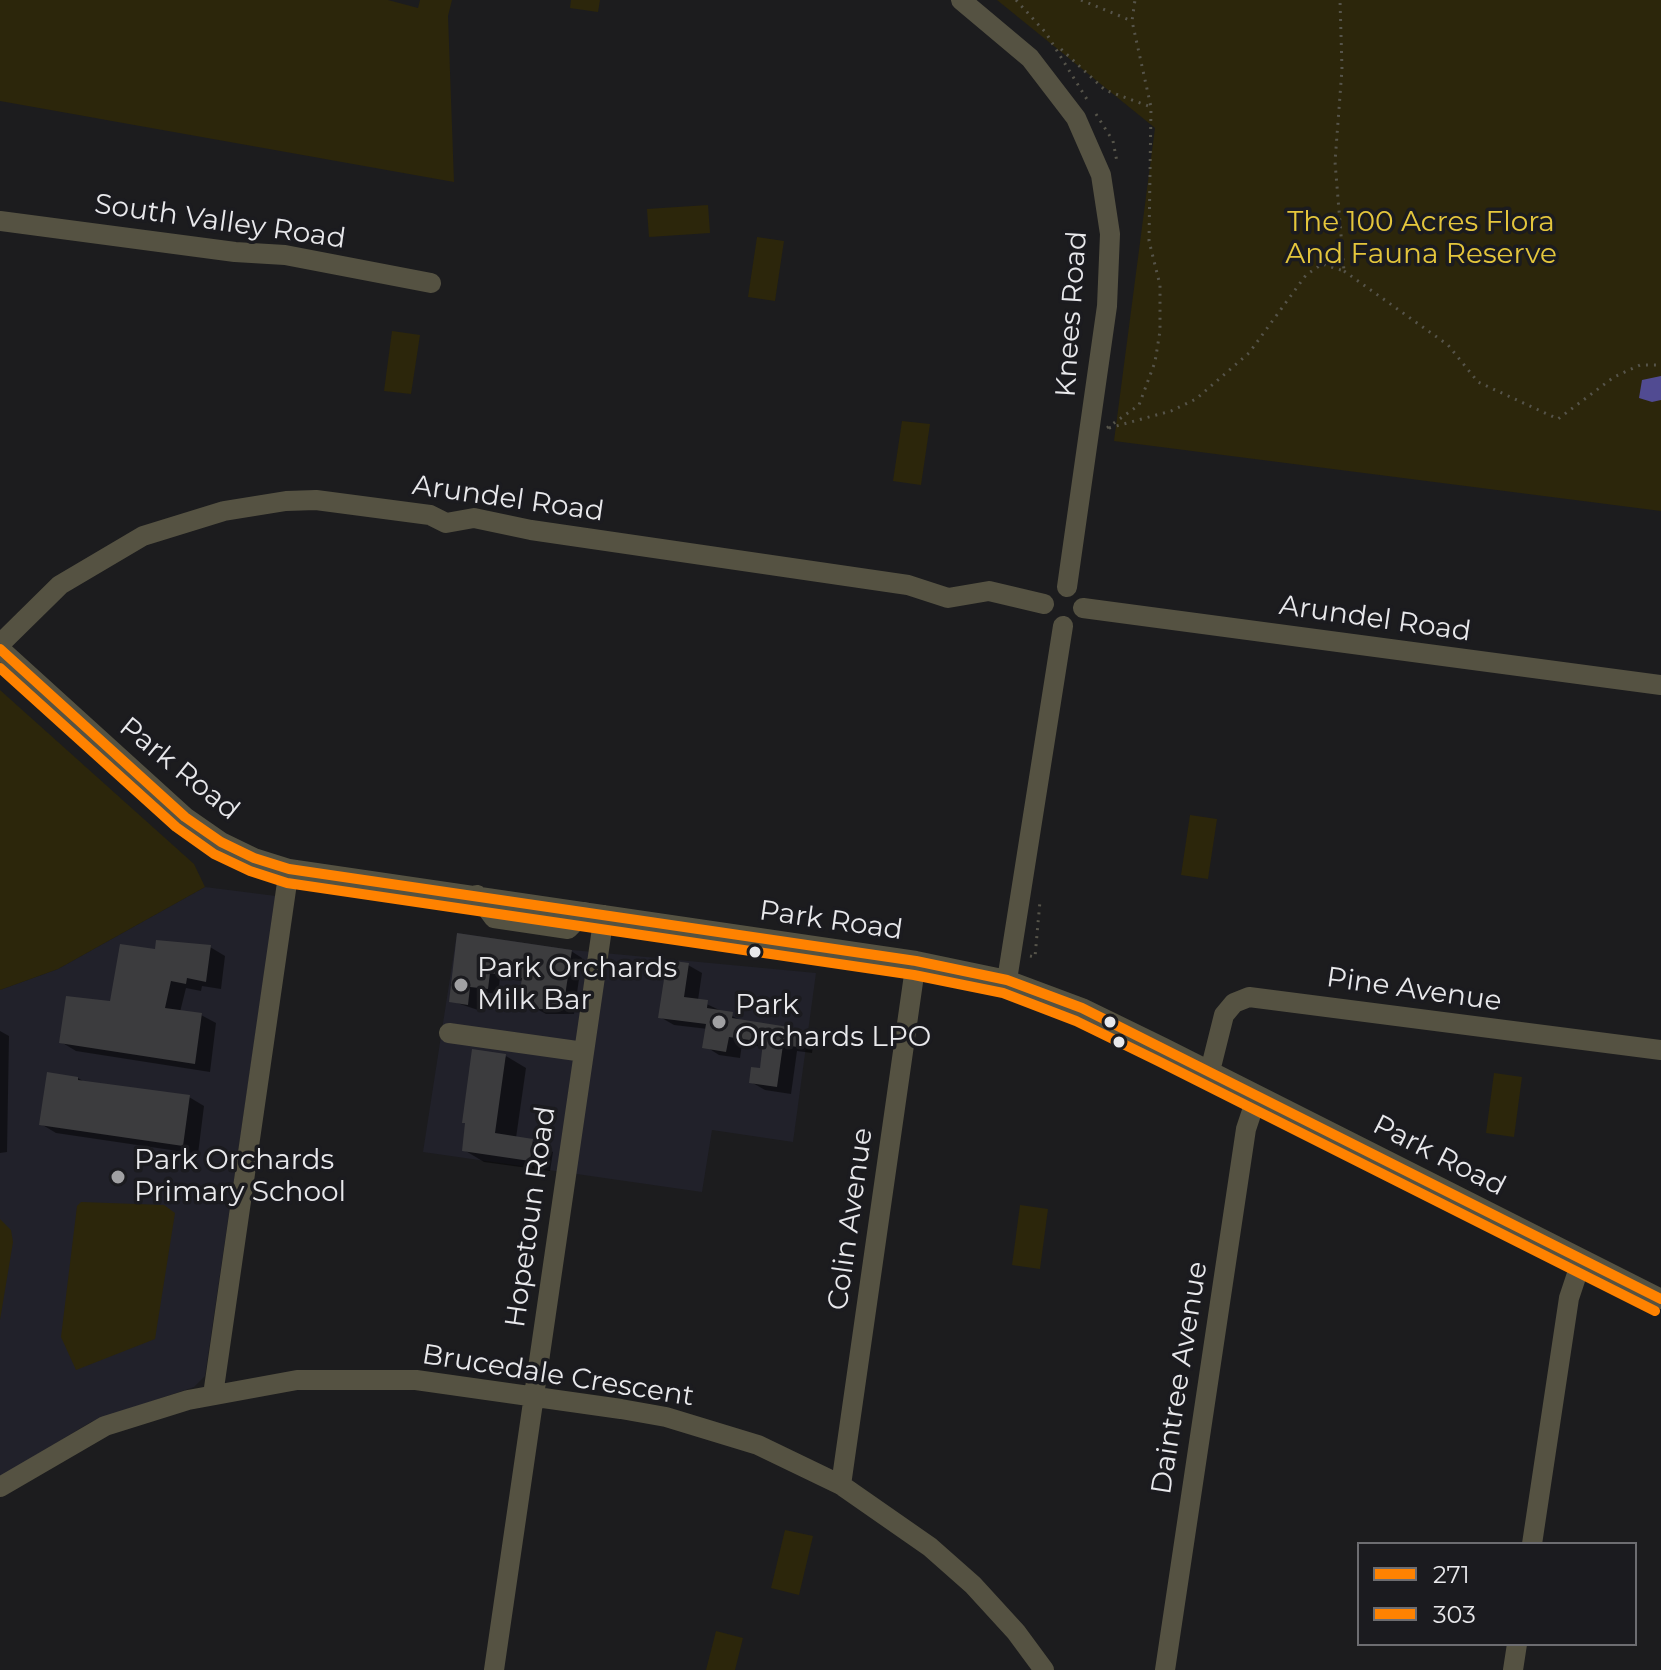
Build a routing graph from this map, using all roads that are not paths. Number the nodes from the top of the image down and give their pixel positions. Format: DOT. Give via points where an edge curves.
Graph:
graph roads {
  1 [pos="961,0"];
  2 [pos="0,221"];
  3 [pos="431,283"];
  4 [pos="1067,587"];
  5 [pos="1044,604"];
  6 [pos="1083,608"];
  7 [pos="1063,626"];
  8 [pos="0,647"];
  9 [pos="1661,685"];
  10 [pos="289,869"];
  11 [pos="594,913"];
  12 [pos="916,961"];
  13 [pos="1007,980"];
  14 [pos="449,1033"];
  15 [pos="1661,1050"];
  16 [pos="584,1052"];
  17 [pos="1210,1071"];
  18 [pos="1257,1096"];
  19 [pos="1582,1259"];
  20 [pos="1661,1299"];
  21 [pos="213,1395"];
  22 [pos="534,1396"];
  23 [pos="841,1485"];
  24 [pos="0,1487"];
  25 [pos="1532,1542"];
  26 [pos="1517,1646"];
  27 [pos="494,1670"];
  28 [pos="1044,1670"];
  29 [pos="1165,1670"];
  30 [pos="1513,1670"];
  1 -- 4 [label="street, Knees Road" via="1030,58 1076,118 1101,175 1110,234 1099,428"];
  2 -- 3 [label="street, South Valley Road" via="285,255"];
  4 -- 5 [label="street" via="1050,593"];
  4 -- 6 [label="street" via="1077,592"];
  5 -- 7 [label="street" via="1047,617"];
  5 -- 8 [label="street, Arundel Road" via="989,591 948,598 908,585 474,518 446,523 430,515 286,501 245,505 143,536 60,585"];
  6 -- 7 [label="street" via="1078,619"];
  6 -- 9 [label="street, Arundel Road"];
  7 -- 13 [label="street"];
  8 -- 10 [label="street, Park Road" via="185,817 239,852"];
  10 -- 11 [label="street, Park Road"];
  10 -- 21 [label="street"];
  11 -- 12 [label="street, Park Road"];
  11 -- 16 [label="street, Hopetoun Road"];
  12 -- 13 [label="street, Park Road"];
  12 -- 23 [label="street, Colin Avenue"];
  13 -- 17 [label="street, Park Road" via="1082,1008"];
  14 -- 16 [label="street"];
  15 -- 17 [label="street, Pine Avenue" via="1249,997 1224,1015"];
  16 -- 22 [label="street, Hopetoun Road"];
  17 -- 18 [label="street, Park Road"];
  18 -- 19 [label="street, Park Road"];
  18 -- 29 [label="street, Daintree Avenue" via="1246,1129"];
  19 -- 20 [label="street, Park Road"];
  19 -- 25 [label="street" via="1569,1298"];
  21 -- 22 [label="street, Brucedale Crescent" via="297,1380 371,1378"];
  21 -- 24 [label="street, Brucedale Crescent" via="105,1426"];
  22 -- 23 [label="street, Brucedale Crescent" via="710,1429 758,1445"];
  22 -- 27 [label="street, Hopetoun Road"];
  23 -- 28 [label="street, Brucedale Crescent" via="930,1547 973,1585"];
  26 -- 30 [label="street"];
}
